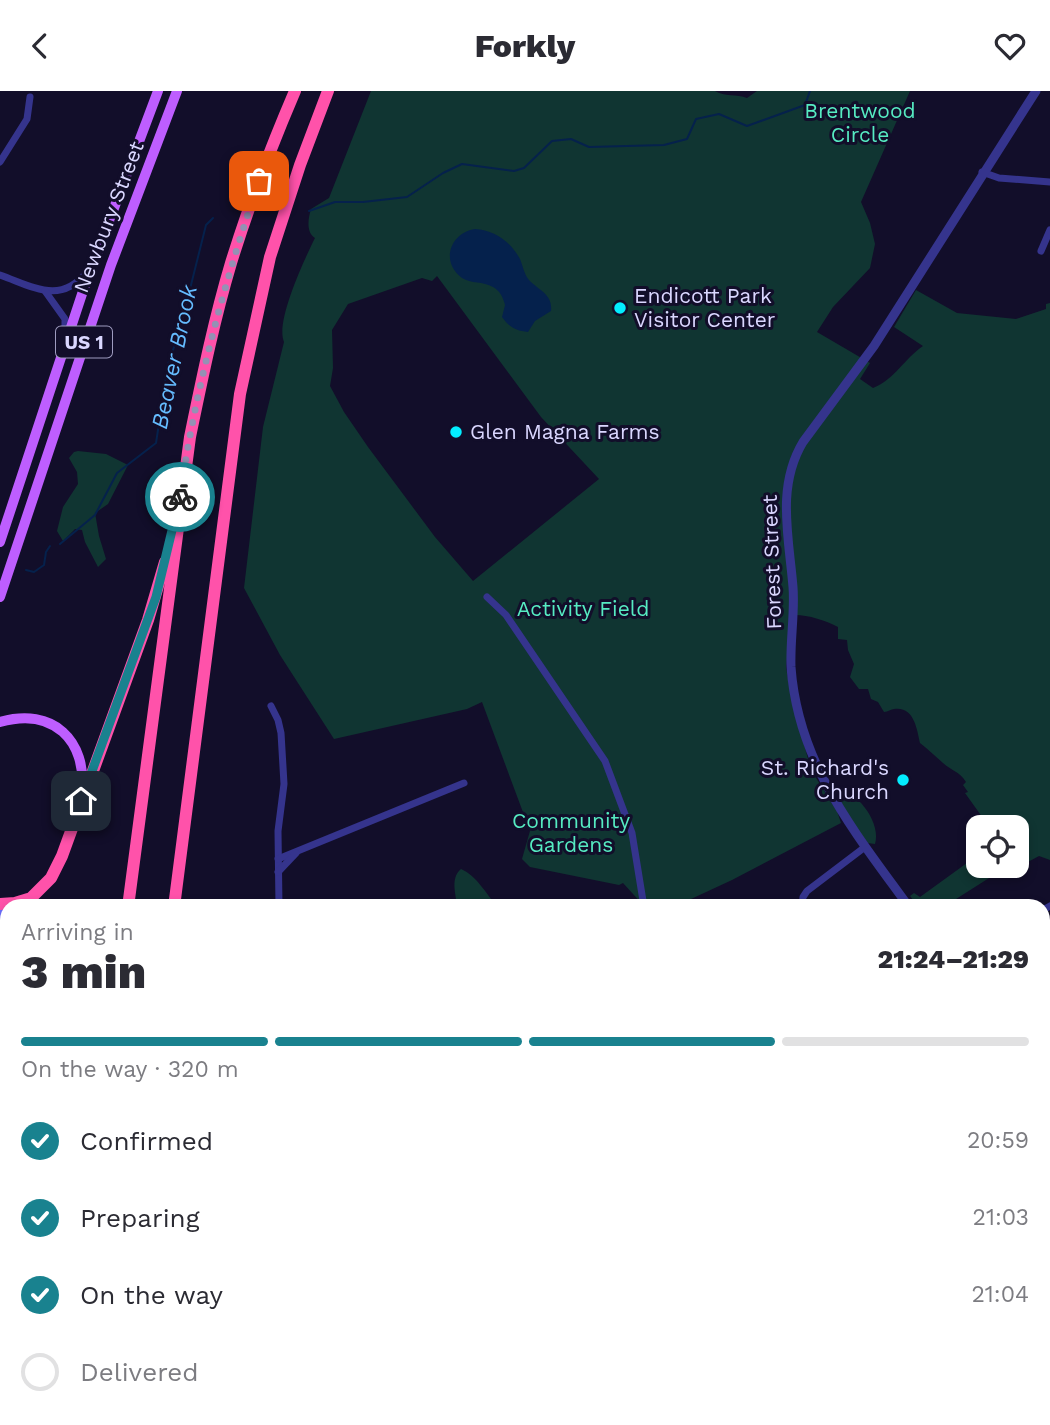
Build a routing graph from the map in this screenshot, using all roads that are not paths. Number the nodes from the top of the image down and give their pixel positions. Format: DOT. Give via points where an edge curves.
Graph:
graph roads {
  1 [pos="158,91"];
  2 [pos="177,91"];
  3 [pos="295,91"];
  4 [pos="328,91"];
  5 [pos="1036,91"];
  6 [pos="30,97"];
  7 [pos="0,162"];
  8 [pos="982,172"];
  9 [pos="1050,181"];
  10 [pos="1050,230"];
  11 [pos="1041,251"];
  12 [pos="93,265"];
  13 [pos="0,275"];
  14 [pos="45,291"];
  15 [pos="65,343"];
  16 [pos="178,512"];
  17 [pos="0,542"];
  18 [pos="0,597"];
  19 [pos="487,597"];
  20 [pos="271,706"];
  21 [pos="0,722"];
  22 [pos="464,783"];
  23 [pos="81,801"];
  24 [pos="865,847"];
  25 [pos="296,853"];
  26 [pos="278,859"];
  27 [pos="278,872"];
  28 [pos="29,899"];
  29 [pos="129,899"];
  30 [pos="175,899"];
  31 [pos="279,899"];
  32 [pos="643,899"];
  33 [pos="803,899"];
  34 [pos="903,899"];
  1 -- 12 [label="main road, Newbury Street / US 1"];
  2 -- 18 [label="main road, Newbury Street / US 1" via="111,265"];
  3 -- 16 [label="highway" via="231,264 195,412"];
  4 -- 30 [label="highway" via="270,257 240,394"];
  5 -- 8 [label="street, Forest Street"];
  6 -- 7 [label="street" via="27,118"];
  8 -- 9 [label="street" via="999,178"];
  8 -- 24 [label="street, Forest Street" via="874,345 795,454 787,481 792,668 800,715 814,762"];
  10 -- 11 [label="street"];
  12 -- 14 [label="street" via="72,287"];
  12 -- 15 [label="main road, Newbury Street / US 1"];
  13 -- 14 [label="street"];
  14 -- 15 [label="street" via="65,319"];
  15 -- 17 [label="main road, Newbury Street / US 1"];
  16 -- 23 [label="highway" via="148,620"];
  16 -- 29 [label="highway"];
  19 -- 32 [label="street" via="506,615 605,761 632,833"];
  20 -- 26 [label="street" via="281,733 284,784"];
  21 -- 23 [label="main road" via="41,720 68,736 83,767"];
  22 -- 25 [label="street"];
  23 -- 28 [label="highway" via="56,870"];
  24 -- 33 [label="street"];
  24 -- 34 [label="street, Forest Street"];
  25 -- 26 [label="street"];
  25 -- 27 [label="street"];
  26 -- 27 [label="street"];
  27 -- 31 [label="street"];
}
